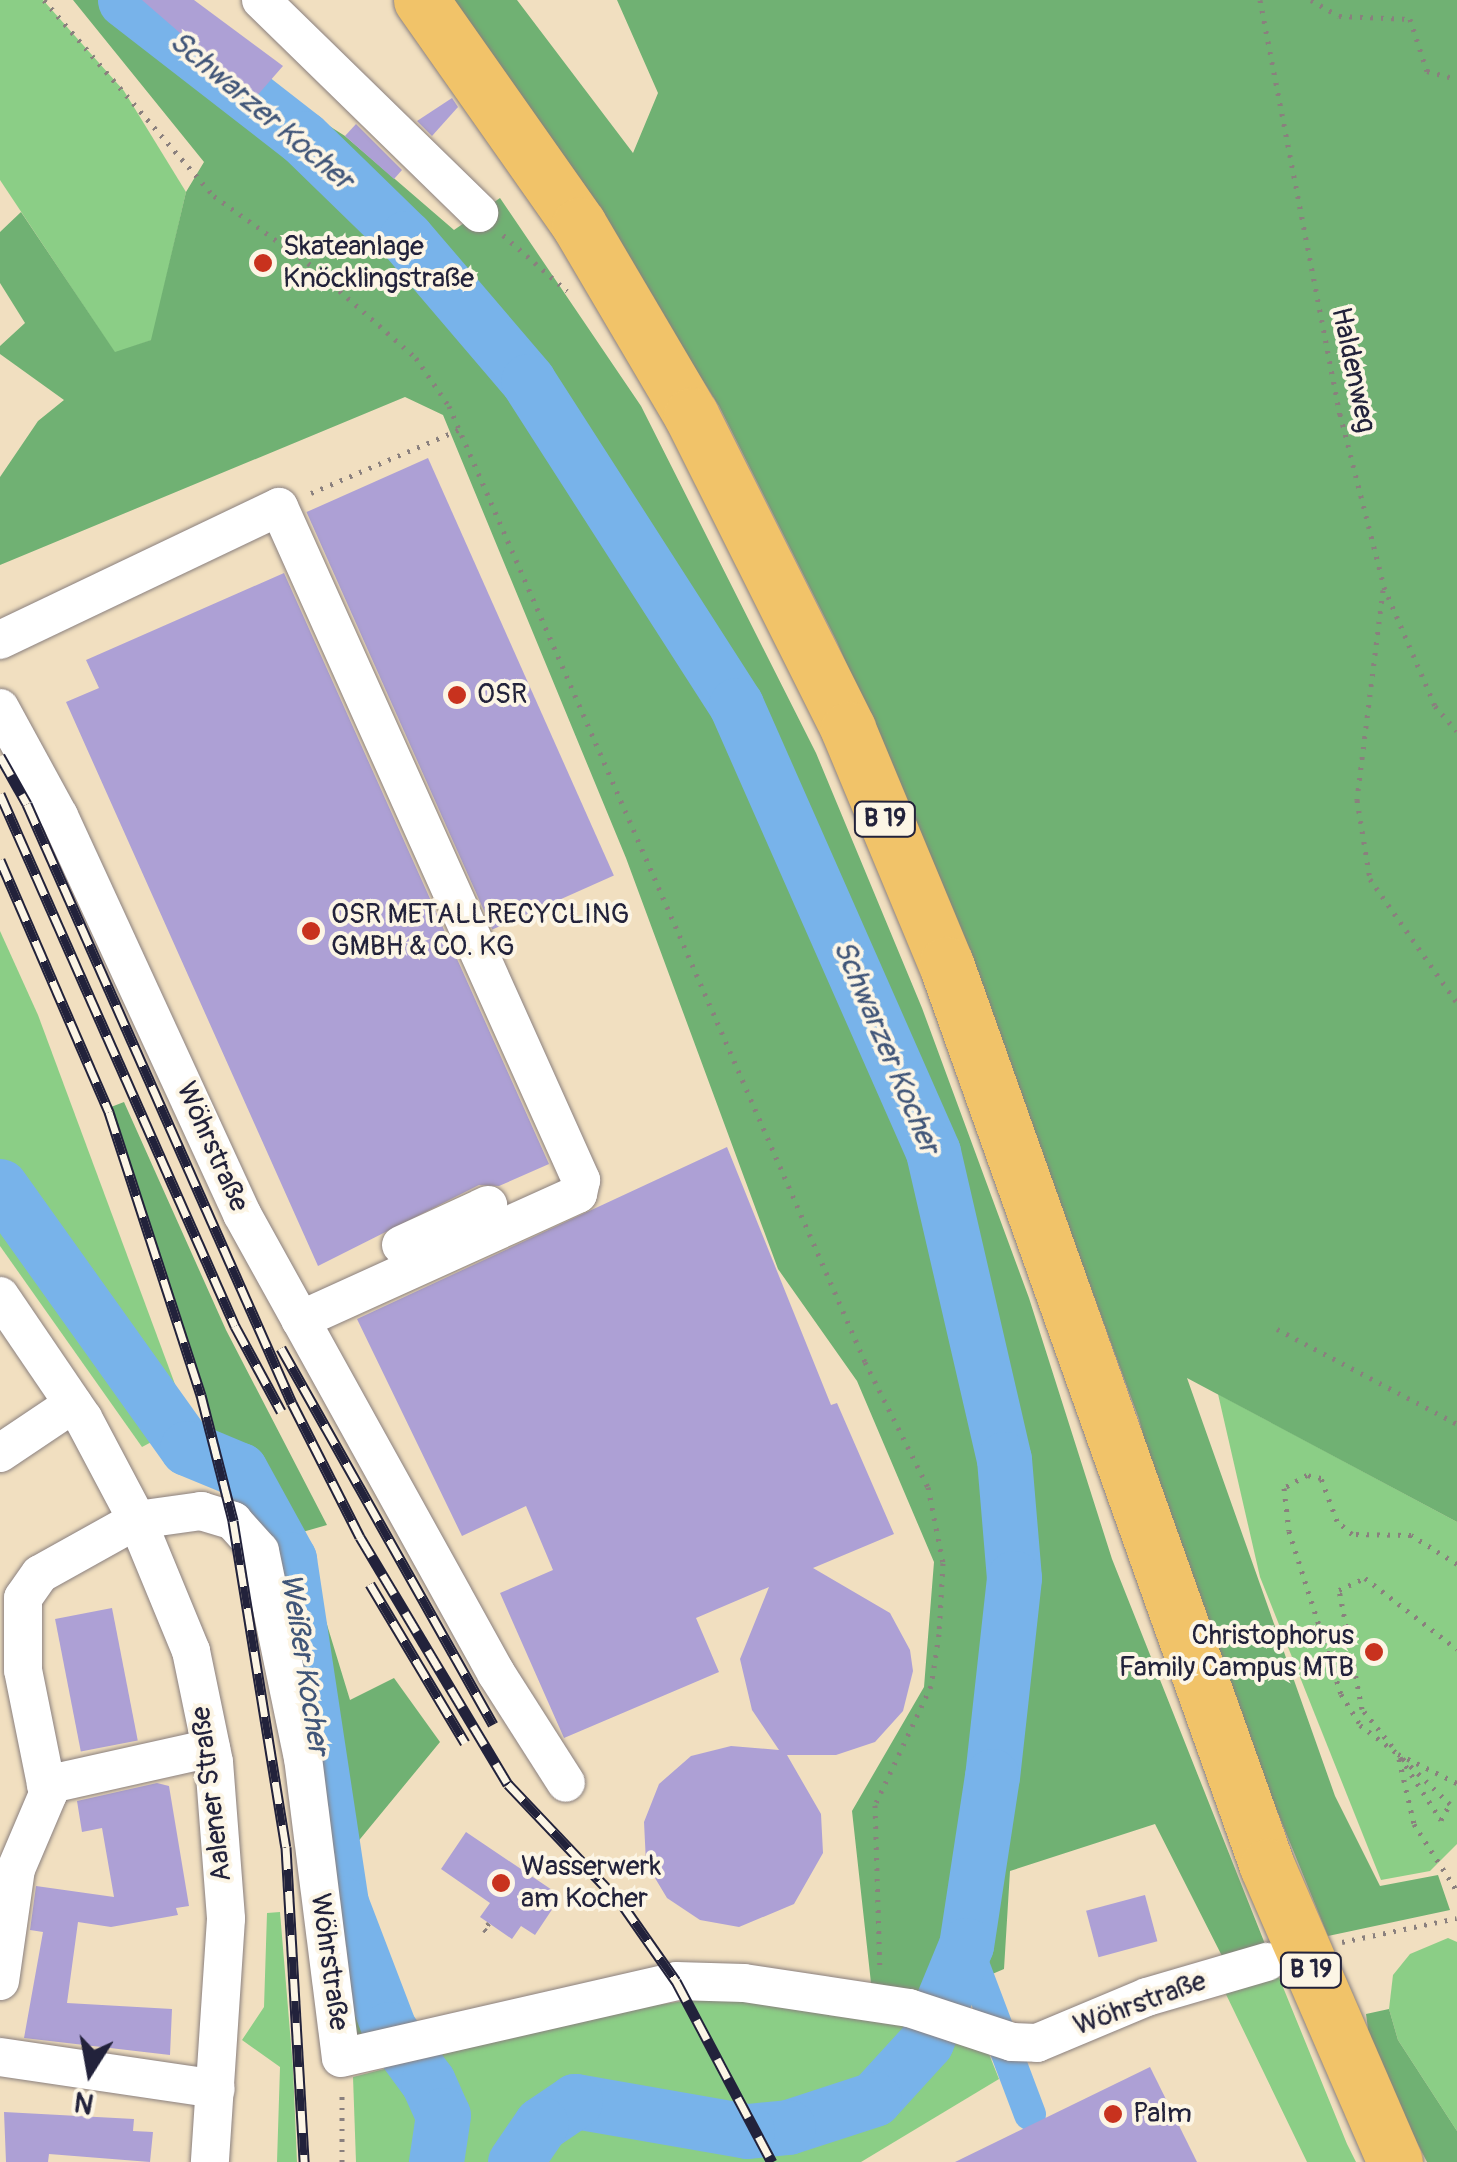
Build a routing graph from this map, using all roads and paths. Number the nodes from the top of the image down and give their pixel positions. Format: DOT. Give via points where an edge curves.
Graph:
graph roads {
  1 [pos="44,0"];
  2 [pos="262,0"];
  3 [pos="421,0"];
  4 [pos="1260,0"];
  5 [pos="1311,0"];
  6 [pos="1457,79"];
  7 [pos="479,213"];
  8 [pos="567,291"];
  9 [pos="460,429"];
  10 [pos="279,507"];
  11 [pos="1384,587"];
  12 [pos="0,640"];
  13 [pos="0,708"];
  14 [pos="1457,731"];
  15 [pos="1457,1003"];
  16 [pos="488,1205"];
  17 [pos="401,1244"];
  18 [pos="0,1296"];
  19 [pos="300,1320"];
  20 [pos="1278,1329"];
  21 [pos="73,1404"];
  22 [pos="1457,1424"];
  23 [pos="0,1453"];
  24 [pos="137,1520"];
  25 [pos="1457,1564"];
  26 [pos="1457,1649"];
  27 [pos="12,1674"];
  28 [pos="211,1748"];
  29 [pos="1398,1754"];
  30 [pos="566,1783"];
  31 [pos="1457,1783"];
  32 [pos="46,1785"];
  33 [pos="1457,1891"];
  34 [pos="1457,1918"];
  35 [pos="489,1924"];
  36 [pos="491,1936"];
  37 [pos="1339,1942"];
  38 [pos="1268,1962"];
  39 [pos="0,1980"];
  40 [pos="898,2006"];
  41 [pos="357,2056"];
  42 [pos="0,2057"];
  43 [pos="216,2089"];
  44 [pos="210,2162"];
  45 [pos="342,2162"];
  46 [pos="1395,2162"];
  1 -- 9 [label="path" via="214,196 308,264 416,358"];
  2 -- 7 [label="street"];
  3 -- 46 [label="highway, B 19" via="579,225 766,556 848,729 946,964 1267,1866"];
  4 -- 11 [label="path, Haldenweg" via="1340,414"];
  5 -- 6 [label="path" via="1339,16 1410,20 1428,72"];
  7 -- 8 [label="path"];
  9 -- 10 [label="path"];
  9 -- 40 [label="path" via="858,1345 928,1486 943,1563 931,1686 875,1805 879,1962"];
  10 -- 12 [label="street"];
  10 -- 19 [label="street" via="580,1180 578,1194"];
  11 -- 14 [label="path, Haldenweg" via="1435,706"];
  11 -- 15 [label="path" via="1358,800 1370,879"];
  13 -- 19 [label="street, Wöhrstraße" via="60,816 242,1214"];
  16 -- 17 [label="street"];
  18 -- 21 [label="street, Aalener Straße"];
  19 -- 30 [label="street, Wöhrstraße" via="496,1673"];
  20 -- 22 [label="path"];
  21 -- 23 [label="street"];
  21 -- 24 [label="street, Aalener Straße"];
  24 -- 27 [label="street" via="40,1574 23,1598"];
  24 -- 28 [label="street, Aalener Straße" via="191,1651"];
  24 -- 41 [label="street, Wöhrstraße" via="202,1511 233,1522 260,1551"];
  25 -- 29 [label="path" via="1411,1535 1352,1534 1337,1520 1320,1478 1307,1474 1284,1488 1289,1531 1340,1694 1360,1725"];
  26 -- 29 [label="path" via="1365,1578 1339,1590 1362,1709"];
  27 -- 32 [label="street"];
  28 -- 32 [label="street"];
  28 -- 43 [label="street, Aalener Straße" via="226,1919"];
  29 -- 29 [label="path" via="1420,1787 1441,1820 1450,1804"];
  29 -- 31 [label="path"];
  29 -- 33 [label="path" via="1414,1824"];
  32 -- 39 [label="street" via="16,1869"];
  34 -- 37 [label="path"];
  35 -- 36 [label="path" via="484,1928"];
  38 -- 40 [label="street, Wöhrstraße" via="1147,1997 1038,2043 1012,2042"];
  40 -- 41 [label="street, Wöhrstraße" via="744,1983 676,1981 480,2021"];
  41 -- 45 [label="path"];
  42 -- 43 [label="street"];
  43 -- 44 [label="street, Aalener Straße"];
}
